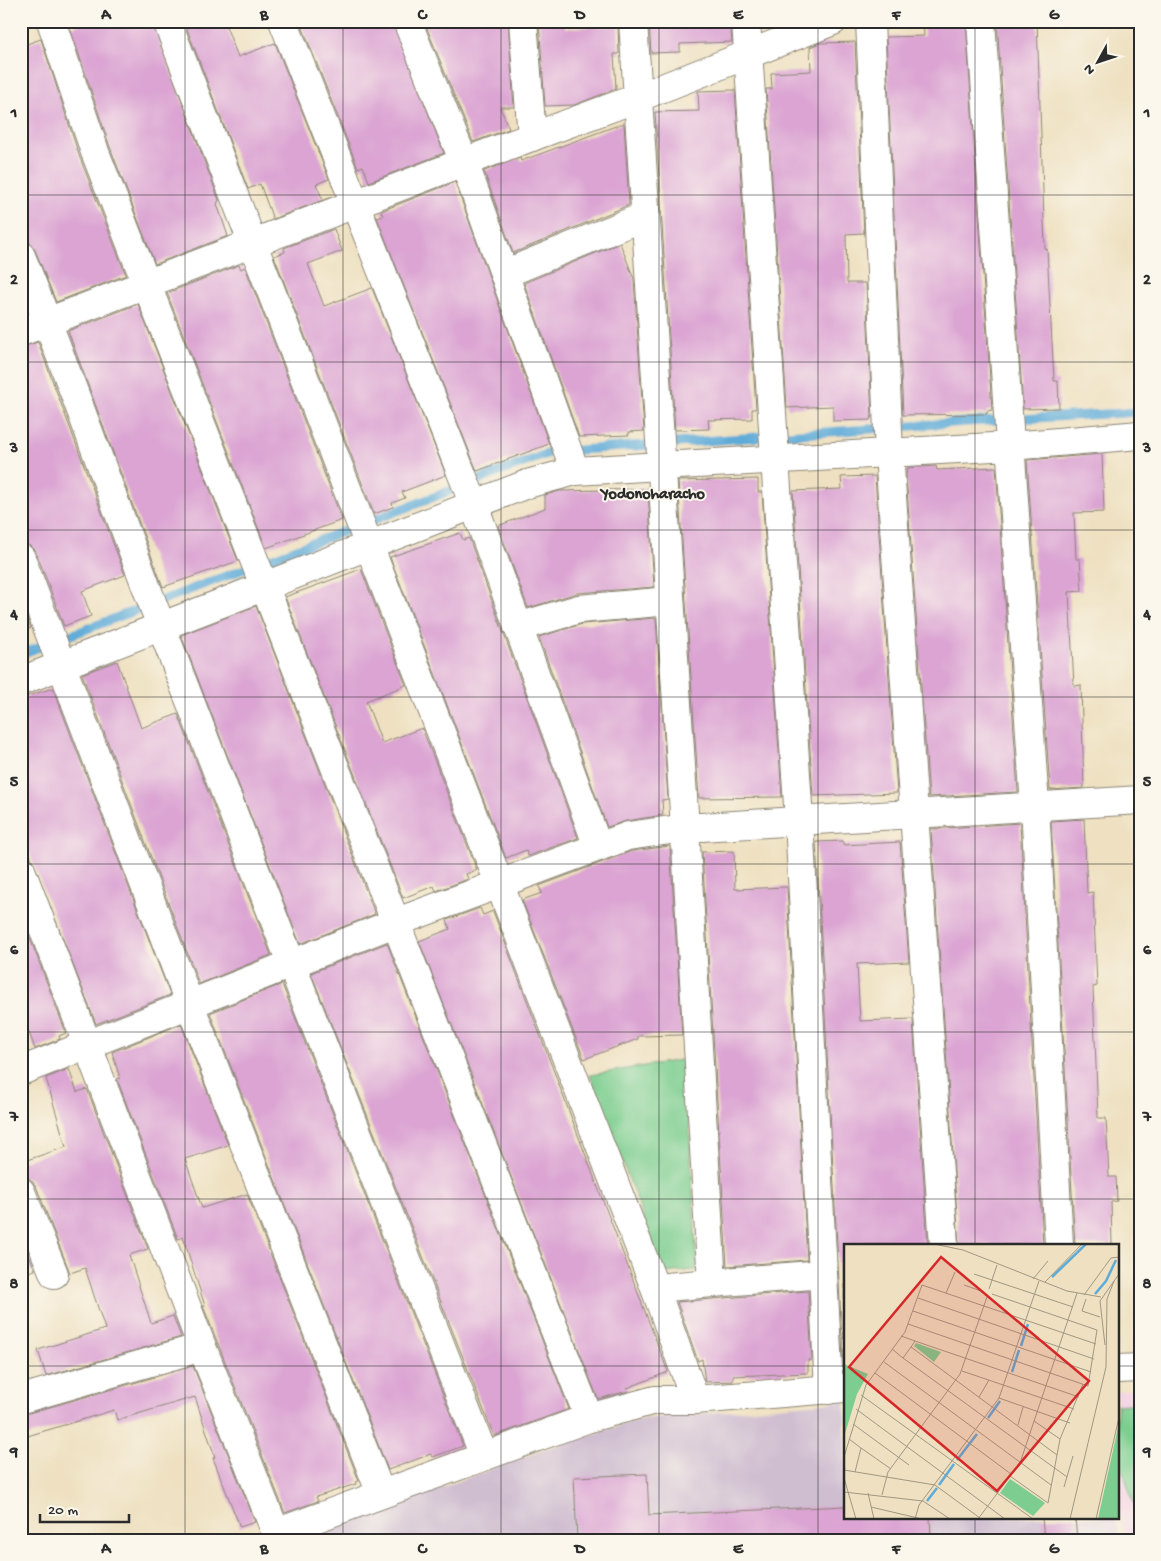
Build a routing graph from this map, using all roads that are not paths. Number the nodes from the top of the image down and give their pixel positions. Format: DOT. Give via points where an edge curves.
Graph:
graph roads {
  1 [pos="167,21"];
  2 [pos="283,21"];
  3 [pos="407,21"];
  4 [pos="523,21"];
  5 [pos="633,21"];
  6 [pos="746,21"];
  7 [pos="833,21"];
  8 [pos="870,21"];
  9 [pos="982,21"];
  10 [pos="55,23"];
  11 [pos="748,53"];
  12 [pos="637,98"];
  13 [pos="532,137"];
  14 [pos="464,162"];
  15 [pos="356,203"];
  16 [pos="645,216"];
  17 [pos="252,243"];
  18 [pos="21,256"];
  19 [pos="504,274"];
  20 [pos="147,282"];
  21 [pos="48,321"];
  22 [pos="21,332"];
  23 [pos="1140,436"];
  24 [pos="1010,446"];
  25 [pos="889,453"];
  26 [pos="775,461"];
  27 [pos="662,468"];
  28 [pos="575,471"];
  29 [pos="474,505"];
  30 [pos="369,546"];
  31 [pos="21,558"];
  32 [pos="265,588"];
  33 [pos="670,601"];
  34 [pos="161,627"];
  35 [pos="518,627"];
  36 [pos="63,665"];
  37 [pos="21,681"];
  38 [pos="1140,800"];
  39 [pos="1035,806"];
  40 [pos="914,813"];
  41 [pos="799,820"];
  42 [pos="685,828"];
  43 [pos="598,847"];
  44 [pos="21,870"];
  45 [pos="500,883"];
  46 [pos="397,922"];
  47 [pos="291,964"];
  48 [pos="190,1004"];
  49 [pos="88,1045"];
  50 [pos="21,1071"];
  51 [pos="21,1192"];
  52 [pos="944,1244"];
  53 [pos="1059,1244"];
  54 [pos="54,1274"];
  55 [pos="823,1274"];
  56 [pos="712,1283"];
  57 [pos="655,1288"];
  58 [pos="202,1347"];
  59 [pos="1140,1368"];
  60 [pos="1118,1369"];
  61 [pos="837,1389"];
  62 [pos="25,1398"];
  63 [pos="695,1400"];
  64 [pos="589,1418"];
  65 [pos="484,1456"];
  66 [pos="381,1494"];
  1 -- 17 [label="street"];
  2 -- 15 [label="street"];
  3 -- 14 [label="street"];
  4 -- 13 [label="street"];
  5 -- 12 [label="street"];
  6 -- 11 [label="street"];
  7 -- 11 [label="street"];
  8 -- 25 [label="street"];
  9 -- 24 [label="street"];
  10 -- 20 [label="street" via="95,152"];
  11 -- 12 [label="street"];
  11 -- 26 [label="street"];
  12 -- 13 [label="street"];
  12 -- 16 [label="street"];
  13 -- 14 [label="street"];
  14 -- 15 [label="street"];
  14 -- 19 [label="street"];
  15 -- 17 [label="street"];
  15 -- 29 [label="street"];
  16 -- 19 [label="street"];
  16 -- 27 [label="street"];
  17 -- 20 [label="street"];
  17 -- 30 [label="street"];
  18 -- 21 [label="street"];
  19 -- 28 [label="street"];
  20 -- 21 [label="street"];
  20 -- 32 [label="street"];
  21 -- 22 [label="street"];
  21 -- 34 [label="street"];
  23 -- 24 [label="street"];
  24 -- 25 [label="street"];
  24 -- 39 [label="street"];
  25 -- 26 [label="street"];
  25 -- 40 [label="street"];
  26 -- 27 [label="street"];
  26 -- 41 [label="street"];
  27 -- 28 [label="street"];
  27 -- 33 [label="street"];
  28 -- 29 [label="street" via="527,484"];
  29 -- 30 [label="street"];
  29 -- 35 [label="street"];
  30 -- 32 [label="street"];
  30 -- 45 [label="street"];
  31 -- 36 [label="street"];
  32 -- 34 [label="street"];
  32 -- 46 [label="street"];
  33 -- 35 [label="street" via="579,608"];
  33 -- 42 [label="street"];
  34 -- 36 [label="street"];
  34 -- 47 [label="street"];
  35 -- 43 [label="street"];
  36 -- 37 [label="street"];
  36 -- 48 [label="street"];
  38 -- 39 [label="street"];
  39 -- 40 [label="street"];
  39 -- 53 [label="street"];
  40 -- 41 [label="street"];
  40 -- 52 [label="street"];
  41 -- 42 [label="street"];
  41 -- 55 [label="street"];
  42 -- 43 [label="street" via="628,836"];
  42 -- 56 [label="street"];
  43 -- 45 [label="street"];
  44 -- 49 [label="street"];
  45 -- 46 [label="street"];
  45 -- 57 [label="street"];
  46 -- 47 [label="street"];
  46 -- 64 [label="street"];
  47 -- 48 [label="street"];
  47 -- 65 [label="street"];
  48 -- 49 [label="street"];
  48 -- 66 [label="street"];
  49 -- 50 [label="street"];
  49 -- 58 [label="street"];
  51 -- 54 [label="street"];
  55 -- 56 [label="street"];
  55 -- 61 [label="street"];
  56 -- 57 [label="street"];
  57 -- 63 [label="street"];
  58 -- 62 [label="street"];
  58 -- 66 [label="street" via="276,1533"];
  59 -- 60 [label="street"];
  61 -- 63 [label="street"];
  63 -- 64 [label="street" via="655,1400"];
  64 -- 65 [label="street"];
  65 -- 66 [label="street"];
}
